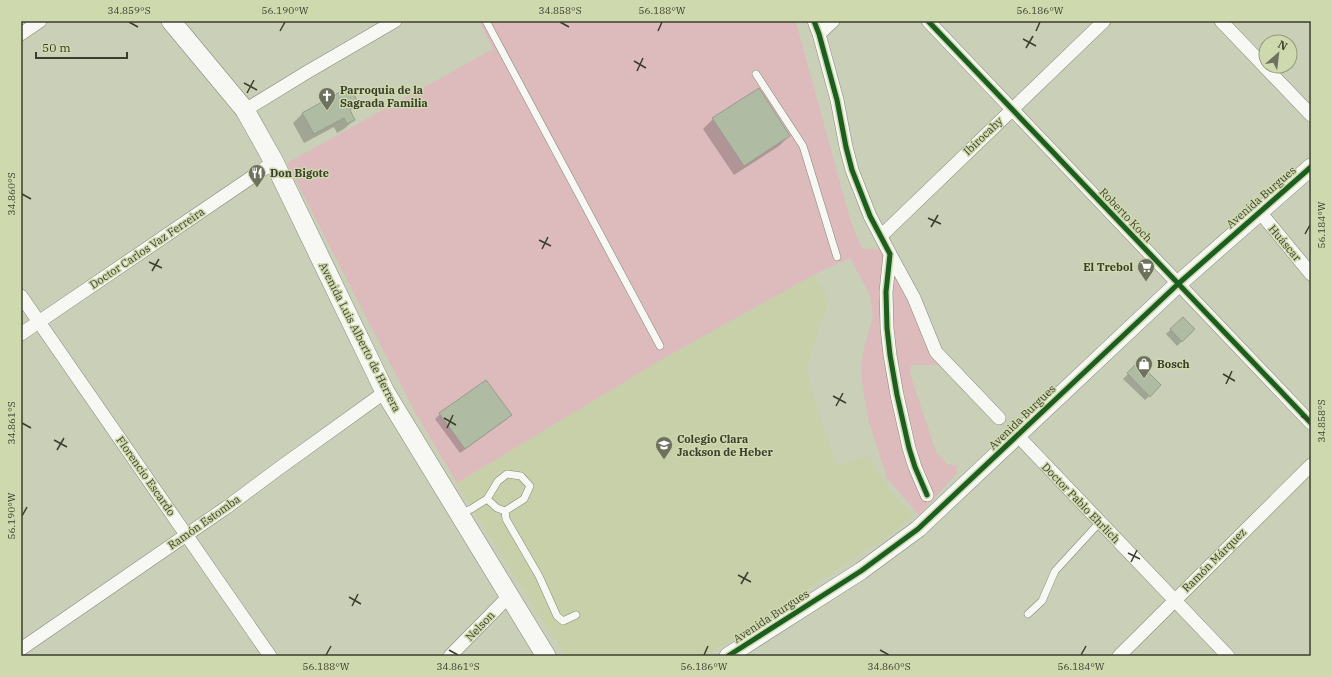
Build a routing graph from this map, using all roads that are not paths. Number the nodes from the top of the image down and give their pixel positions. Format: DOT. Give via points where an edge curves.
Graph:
graph roads {
  1 [pos="40,21"];
  2 [pos="171,21"];
  3 [pos="395,21"];
  4 [pos="486,21"];
  5 [pos="814,21"];
  6 [pos="833,21"];
  7 [pos="928,21"];
  8 [pos="1104,21"];
  9 [pos="1221,21"];
  10 [pos="21,34"];
  11 [pos="819,34"];
  12 [pos="756,74"];
  13 [pos="245,110"];
  14 [pos="1011,110"];
  15 [pos="1311,115"];
  16 [pos="274,162"];
  17 [pos="1311,167"];
  18 [pos="1259,211"];
  19 [pos="881,236"];
  20 [pos="890,254"];
  21 [pos="837,257"];
  22 [pos="1311,274"];
  23 [pos="1178,284"];
  24 [pos="21,296"];
  25 [pos="39,322"];
  26 [pos="21,334"];
  27 [pos="660,346"];
  28 [pos="385,392"];
  29 [pos="999,418"];
  30 [pos="1311,423"];
  31 [pos="1018,436"];
  32 [pos="1311,465"];
  33 [pos="927,495"];
  34 [pos="487,500"];
  35 [pos="505,511"];
  36 [pos="459,514"];
  37 [pos="1100,522"];
  38 [pos="186,534"];
  39 [pos="509,596"];
  40 [pos="1175,599"];
  41 [pos="1028,614"];
  42 [pos="576,615"];
  43 [pos="21,649"];
  44 [pos="270,656"];
  45 [pos="450,656"];
  46 [pos="546,656"];
  47 [pos="728,656"];
  48 [pos="1119,656"];
  49 [pos="1228,656"];
  1 -- 10 [label="street"];
  2 -- 13 [label="main road, Avenida Luis Alberto de Herrera"];
  3 -- 13 [label="street"];
  4 -- 27 [label="lane"];
  5 -- 11 [label="street"];
  6 -- 11 [label="street"];
  7 -- 14 [label="street, Roberto Koch"];
  8 -- 14 [label="street, Ibirocahy"];
  9 -- 15 [label="street"];
  11 -- 19 [label="street" via="852,170 870,216"];
  12 -- 21 [label="lane" via="803,146"];
  13 -- 16 [label="main road, Avenida Luis Alberto de Herrera"];
  14 -- 19 [label="street, Ibirocahy"];
  14 -- 23 [label="street, Roberto Koch"];
  16 -- 25 [label="street, Doctor Carlos Vaz Ferreira"];
  16 -- 28 [label="main road, Avenida Luis Alberto de Herrera"];
  17 -- 18 [label="street, Avenida Burgues"];
  18 -- 22 [label="street, Huáscar"];
  18 -- 23 [label="street, Avenida Burgues"];
  19 -- 20 [label="street"];
  20 -- 29 [label="street" via="914,298 936,352"];
  20 -- 33 [label="street" via="886,292 890,355 909,448"];
  23 -- 30 [label="street, Roberto Koch"];
  23 -- 31 [label="street, Avenida Burgues"];
  24 -- 25 [label="street, Florencio Escardo"];
  25 -- 26 [label="street, Doctor Carlos Vaz Ferreira"];
  25 -- 38 [label="street, Florencio Escardo"];
  28 -- 36 [label="main road, Avenida Luis Alberto de Herrera"];
  28 -- 38 [label="street, Ramón Estomba"];
  31 -- 37 [label="street, Doctor Pablo Ehrlich"];
  31 -- 47 [label="street, Avenida Burgues" via="918,529 861,571"];
  32 -- 40 [label="street, Ramón Márquez"];
  34 -- 35 [label="lane"];
  34 -- 35 [label="lane" via="498,481 507,474 521,476 530,486 524,499"];
  34 -- 36 [label="lane"];
  35 -- 42 [label="lane" via="506,519 539,576 557,616 563,621"];
  36 -- 39 [label="main road, Avenida Luis Alberto de Herrera"];
  37 -- 40 [label="street, Doctor Pablo Ehrlich"];
  37 -- 41 [label="lane" via="1055,570 1042,601"];
  38 -- 43 [label="street, Ramón Estomba"];
  38 -- 44 [label="street, Florencio Escardo"];
  39 -- 45 [label="street, Nelson"];
  39 -- 46 [label="main road, Avenida Luis Alberto de Herrera"];
  40 -- 48 [label="street, Ramón Márquez"];
  40 -- 49 [label="street, Doctor Pablo Ehrlich"];
}
